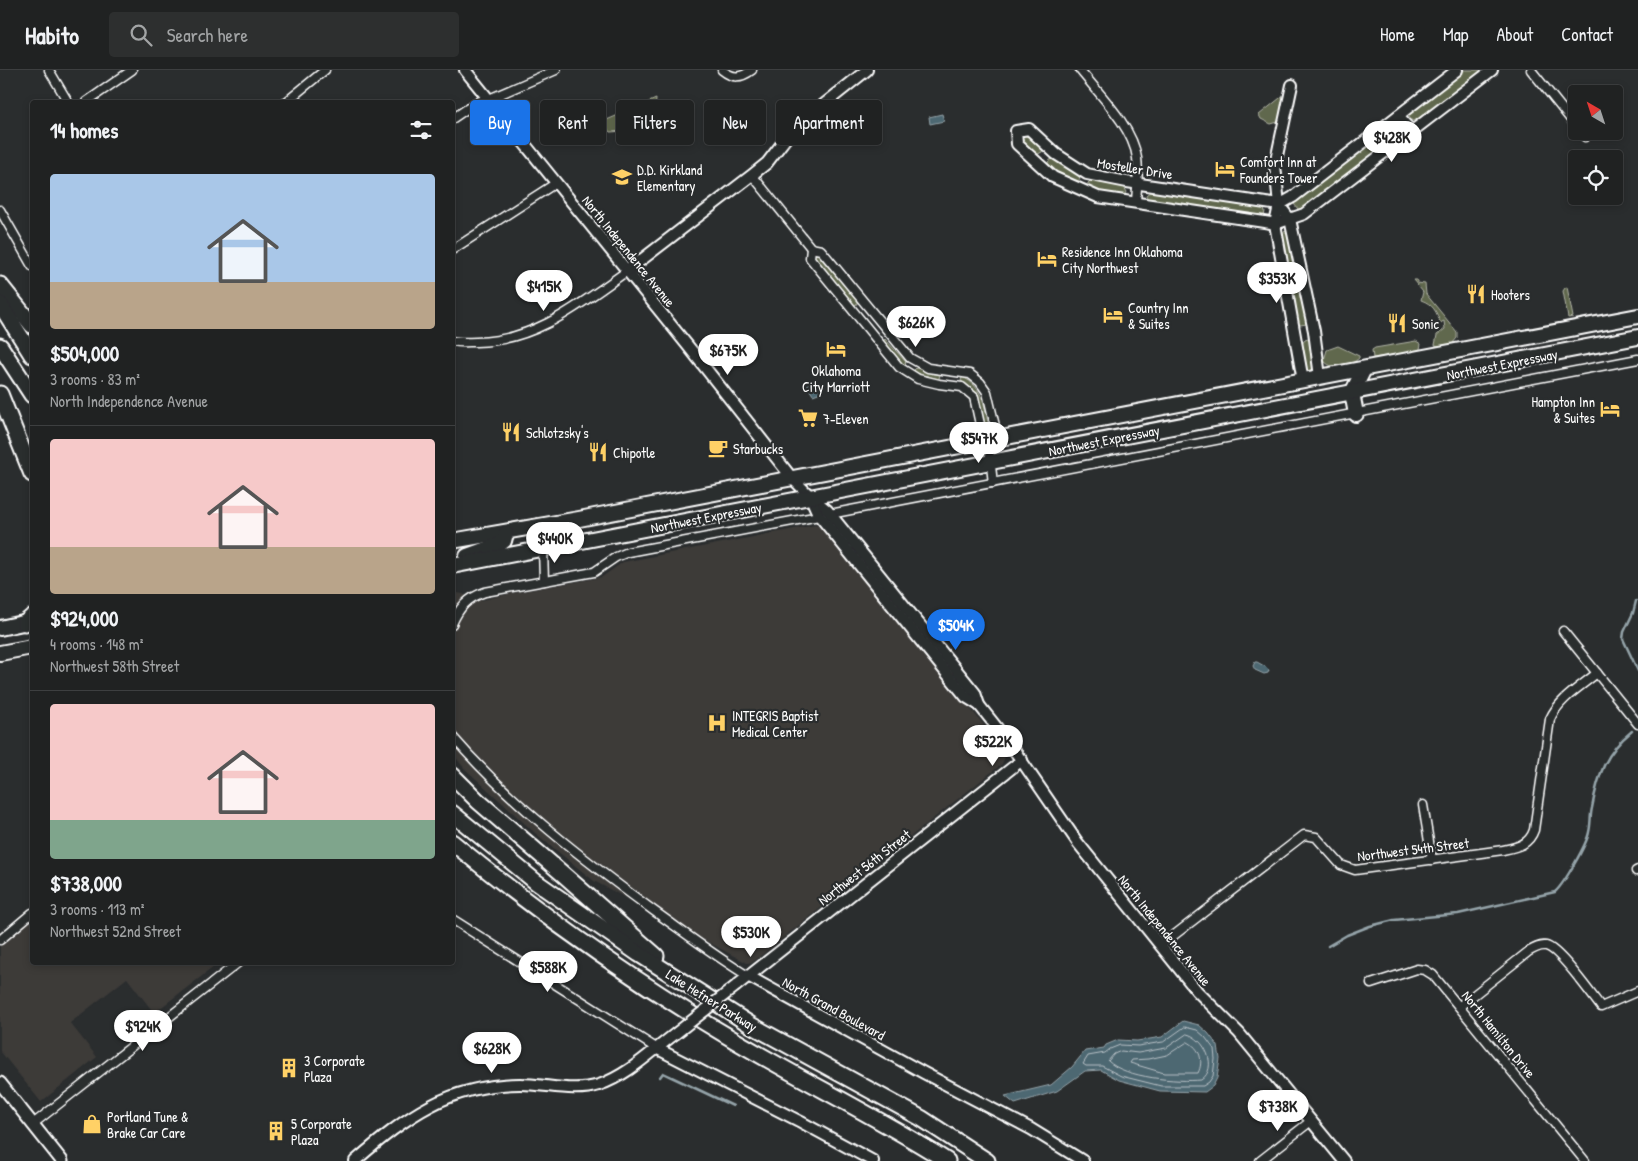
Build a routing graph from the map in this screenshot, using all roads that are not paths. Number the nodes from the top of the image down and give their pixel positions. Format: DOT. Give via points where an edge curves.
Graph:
graph roads {
  1 [pos="49,70"];
  2 [pos="132,70"];
  3 [pos="326,70"];
  4 [pos="465,70"];
  5 [pos="556,70"];
  6 [pos="722,70"];
  7 [pos="752,70"];
  8 [pos="867,70"];
  9 [pos="1080,70"];
  10 [pos="1457,70"];
  11 [pos="1492,70"];
  12 [pos="1531,70"];
  13 [pos="535,74"];
  14 [pos="1292,85"];
  15 [pos="489,99"];
  16 [pos="67,100"];
  17 [pos="89,100"];
  18 [pos="288,100"];
  19 [pos="1398,116"];
  20 [pos="1568,116"];
  21 [pos="455,117"];
  22 [pos="1412,132"];
  23 [pos="752,175"];
  24 [pos="556,182"];
  25 [pos="1138,182"];
  26 [pos="1136,201"];
  27 [pos="1282,204"];
  28 [pos="0,210"];
  29 [pos="1290,219"];
  30 [pos="1275,224"];
  31 [pos="455,248"];
  32 [pos="811,248"];
  33 [pos="30,262"];
  34 [pos="627,271"];
  35 [pos="0,285"];
  36 [pos="0,304"];
  37 [pos="1638,316"];
  38 [pos="30,322"];
  39 [pos="1314,331"];
  40 [pos="1295,334"];
  41 [pos="1638,338"];
  42 [pos="455,341"];
  43 [pos="0,346"];
  44 [pos="30,353"];
  45 [pos="1638,359"];
  46 [pos="916,362"];
  47 [pos="1364,369"];
  48 [pos="905,371"];
  49 [pos="954,371"];
  50 [pos="1320,378"];
  51 [pos="1303,381"];
  52 [pos="950,386"];
  53 [pos="30,392"];
  54 [pos="1352,393"];
  55 [pos="0,394"];
  56 [pos="1304,402"];
  57 [pos="1356,414"];
  58 [pos="988,441"];
  59 [pos="991,462"];
  60 [pos="30,469"];
  61 [pos="792,478"];
  62 [pos="994,483"];
  63 [pos="810,496"];
  64 [pos="824,515"];
  65 [pos="578,519"];
  66 [pos="506,532"];
  67 [pos="455,540"];
  68 [pos="543,548"];
  69 [pos="455,561"];
  70 [pos="455,565"];
  71 [pos="544,581"];
  72 [pos="455,618"];
  73 [pos="30,620"];
  74 [pos="0,628"];
  75 [pos="1563,632"];
  76 [pos="30,647"];
  77 [pos="0,653"];
  78 [pos="1597,673"];
  79 [pos="1638,724"];
  80 [pos="455,739"];
  81 [pos="1022,760"];
  82 [pos="455,778"];
  83 [pos="1423,805"];
  84 [pos="455,815"];
  85 [pos="455,844"];
  86 [pos="455,851"];
  87 [pos="474,860"];
  88 [pos="1432,860"];
  89 [pos="30,915"];
  90 [pos="455,921"];
  91 [pos="0,940"];
  92 [pos="1160,946"];
  93 [pos="235,965"];
  94 [pos="748,976"];
  95 [pos="1371,984"];
  96 [pos="694,990"];
  97 [pos="1638,991"];
  98 [pos="1460,1006"];
  99 [pos="656,1048"];
  100 [pos="0,1083"];
  101 [pos="866,1112"];
  102 [pos="1311,1120"];
  103 [pos="33,1124"];
  104 [pos="62,1161"];
  105 [pos="355,1161"];
  106 [pos="873,1161"];
  107 [pos="927,1161"];
  108 [pos="947,1161"];
  109 [pos="987,1161"];
  110 [pos="1083,1161"];
  111 [pos="1260,1161"];
  112 [pos="1344,1161"];
  113 [pos="1584,1161"];
  1 -- 16 [label="street"];
  2 -- 17 [label="street"];
  3 -- 18 [label="street"];
  4 -- 15 [label="street, North Independence Avenue"];
  5 -- 13 [label="street"];
  6 -- 7 [label="street" via="739,77"];
  8 -- 23 [label="street" via="793,129"];
  9 -- 25 [label="street" via="1128,133 1137,156"];
  10 -- 19 [label="street"];
  11 -- 22 [label="street"];
  12 -- 20 [label="street"];
  13 -- 15 [label="street"];
  14 -- 27 [label="street" via="1275,165"];
  15 -- 21 [label="street" via="477,102"];
  15 -- 24 [label="street, North Independence Avenue"];
  19 -- 22 [label="street"];
  19 -- 27 [label="street"];
  22 -- 29 [label="street" via="1304,214"];
  23 -- 32 [label="street"];
  23 -- 34 [label="street"];
  24 -- 31 [label="street"];
  24 -- 34 [label="street, North Independence Avenue"];
  25 -- 26 [label="street"];
  25 -- 26 [label="street, Mosteller Drive" via="1087,174 1056,154 1028,129 1016,131 1017,144 1053,177 1098,197"];
  25 -- 27 [label="street, Mosteller Drive"];
  26 -- 30 [label="street, Mosteller Drive"];
  27 -- 29 [label="street"];
  27 -- 30 [label="street"];
  28 -- 33 [label="street"];
  29 -- 30 [label="street"];
  29 -- 39 [label="street"];
  30 -- 40 [label="street"];
  32 -- 46 [label="street" via="821,250"];
  32 -- 48 [label="street" via="810,258"];
  34 -- 42 [label="street" via="560,318 524,334 493,342"];
  34 -- 61 [label="street, North Independence Avenue"];
  35 -- 38 [label="highway"];
  36 -- 44 [label="highway"];
  37 -- 47 [label="highway, Northwest Expressway"];
  39 -- 40 [label="street"];
  39 -- 50 [label="street"];
  40 -- 51 [label="street"];
  41 -- 54 [label="highway, Northwest Expressway"];
  43 -- 53 [label="highway"];
  45 -- 57 [label="street, Northwest Expressway"];
  46 -- 48 [label="street"];
  46 -- 49 [label="street" via="928,368"];
  47 -- 50 [label="highway, Northwest Expressway"];
  47 -- 54 [label="highway"];
  48 -- 52 [label="street" via="918,379"];
  49 -- 52 [label="street"];
  49 -- 58 [label="street" via="970,374 987,392 995,426"];
  50 -- 51 [label="highway, Northwest Expressway"];
  50 -- 56 [label="highway" via="1320,384"];
  51 -- 58 [label="highway, Northwest Expressway"];
  52 -- 58 [label="street" via="962,387 974,397 981,429"];
  54 -- 56 [label="highway, Northwest Expressway"];
  54 -- 57 [label="highway"];
  55 -- 60 [label="highway"];
  56 -- 59 [label="highway, Northwest Expressway"];
  57 -- 62 [label="street, Northwest Expressway"];
  58 -- 59 [label="street"];
  58 -- 61 [label="highway, Northwest Expressway"];
  59 -- 62 [label="street"];
  59 -- 63 [label="highway, Northwest Expressway"];
  61 -- 63 [label="street, North Independence Avenue"];
  61 -- 65 [label="highway, Northwest Expressway"];
  62 -- 64 [label="street, Northwest Expressway"];
  63 -- 64 [label="street, North Independence Avenue"];
  63 -- 68 [label="highway, Northwest Expressway"];
  64 -- 71 [label="street, Northwest Expressway" via="628,552 594,572"];
  64 -- 81 [label="street, North Independence Avenue" via="966,697 979,705"];
  65 -- 66 [label="highway, Northwest Expressway"];
  65 -- 68 [label="highway" via="549,536"];
  66 -- 67 [label="highway, Northwest Expressway"];
  66 -- 69 [label="highway" via="500,544"];
  68 -- 70 [label="highway, Northwest Expressway"];
  68 -- 71 [label="street"];
  71 -- 72 [label="street" via="477,594 465,602"];
  73 -- 74 [label="highway"];
  75 -- 78 [label="street"];
  76 -- 77 [label="highway"];
  78 -- 79 [label="street"];
  78 -- 88 [label="street, Northwest 54th Street" via="1564,699 1550,719 1534,830 1528,841 1509,848"];
  80 -- 94 [label="street, North Grand Boulevard" via="488,774 561,839 622,888"];
  81 -- 92 [label="street, North Independence Avenue" via="1078,843"];
  81 -- 94 [label="street, Northwest 56th Street"];
  82 -- 96 [label="highway"];
  83 -- 88 [label="street"];
  84 -- 96 [label="highway, Lake Hefner Parkway" via="555,896"];
  85 -- 87 [label="highway, Lake Hefner Parkway"];
  86 -- 87 [label="highway"];
  87 -- 101 [label="highway, Lake Hefner Parkway" via="564,929 660,995 816,1087"];
  88 -- 92 [label="street, Northwest 54th Street" via="1355,870 1341,865 1316,837 1304,835"];
  89 -- 91 [label="street"];
  90 -- 99 [label="street"];
  92 -- 102 [label="street, North Independence Avenue" via="1204,999 1239,1033"];
  93 -- 103 [label="street"];
  94 -- 99 [label="street, Northwest 56th Street, bridge"];
  94 -- 110 [label="street, North Grand Boulevard" via="1031,1129"];
  95 -- 98 [label="street, North Hamilton Drive" via="1425,970"];
  96 -- 109 [label="highway, Lake Hefner Parkway" via="921,1118"];
  97 -- 98 [label="street" via="1601,1007 1557,952 1541,946 1528,952"];
  98 -- 113 [label="street, North Hamilton Drive"];
  99 -- 105 [label="street, Northwest 56th Street" via="622,1074 597,1086 571,1088 520,1084 463,1093 442,1100 408,1118"];
  99 -- 106 [label="street"];
  100 -- 103 [label="main road"];
  101 -- 107 [label="highway"];
  101 -- 108 [label="highway, Lake Hefner Parkway"];
  102 -- 111 [label="street"];
  102 -- 112 [label="street, North Independence Avenue"];
  103 -- 104 [label="main road"];
}
